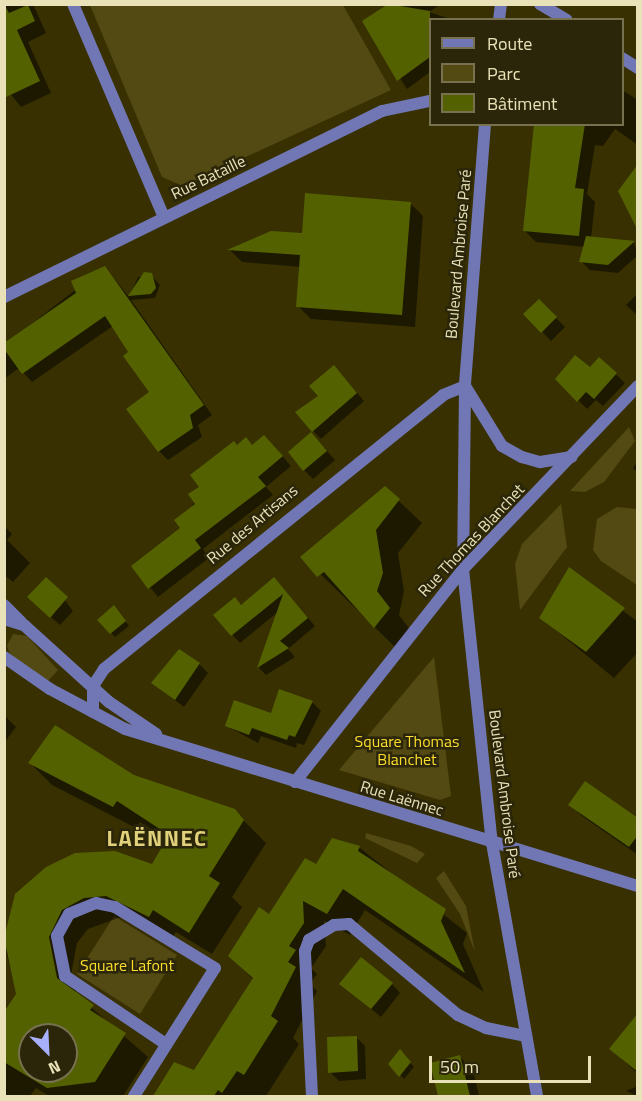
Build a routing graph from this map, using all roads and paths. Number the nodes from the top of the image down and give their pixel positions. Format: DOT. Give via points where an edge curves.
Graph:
graph roads {
  1 [pos="74,4"];
  2 [pos="540,4"];
  3 [pos="564,18"];
  4 [pos="624,59"];
  5 [pos="638,68"];
  6 [pos="429,101"];
  7 [pos="485,126"];
  8 [pos="165,217"];
  9 [pos="4,297"];
  10 [pos="465,386"];
  11 [pos="638,386"];
  12 [pos="572,457"];
  13 [pos="464,569"];
  14 [pos="4,605"];
  15 [pos="4,619"];
  16 [pos="24,625"];
  17 [pos="4,657"];
  18 [pos="93,686"];
  19 [pos="93,712"];
  20 [pos="159,737"];
  21 [pos="295,782"];
  22 [pos="492,843"];
  23 [pos="638,886"];
  24 [pos="526,1036"];
  25 [pos="166,1044"];
  26 [pos="134,1096"];
  27 [pos="312,1096"];
  28 [pos="537,1096"];
  1 -- 8 [label="street"];
  2 -- 3 [label="street"];
  4 -- 5 [label="street"];
  6 -- 8 [label="street, Rue Bataille" via="382,111"];
  7 -- 10 [label="street, Boulevard Ambroise Paré"];
  8 -- 9 [label="street, Rue Bataille"];
  10 -- 12 [label="street" via="502,446 540,462"];
  10 -- 13 [label="street, Boulevard Ambroise Paré"];
  10 -- 18 [label="street, Rue des Artisans" via="425,405 119,656"];
  11 -- 12 [label="street, Rue Thomas Blanchet"];
  12 -- 13 [label="street, Rue Thomas Blanchet"];
  13 -- 21 [label="street, Rue Thomas Blanchet"];
  13 -- 22 [label="street, Boulevard Ambroise Paré"];
  14 -- 16 [label="street"];
  15 -- 16 [label="street, Rue Laënnec"];
  16 -- 18 [label="street, Rue Laënnec"];
  17 -- 19 [label="street, Rue Laënnec"];
  18 -- 19 [label="street"];
  18 -- 20 [label="street, Rue Laënnec"];
  19 -- 20 [label="street, Rue Laënnec" via="125,729"];
  20 -- 21 [label="street, Rue Laënnec"];
  21 -- 22 [label="street, Rue Laënnec"];
  22 -- 23 [label="street, Rue Laënnec"];
  22 -- 24 [label="street, Boulevard Ambroise Paré"];
  24 -- 27 [label="street" via="486,1028 458,1015 349,924 318,932 305,951"];
  24 -- 28 [label="street, Boulevard Ambroise Paré"];
  25 -- 25 [label="street" via="215,968 115,907 96,903 69,914 57,936 65,976"];
  25 -- 26 [label="street"];
}
